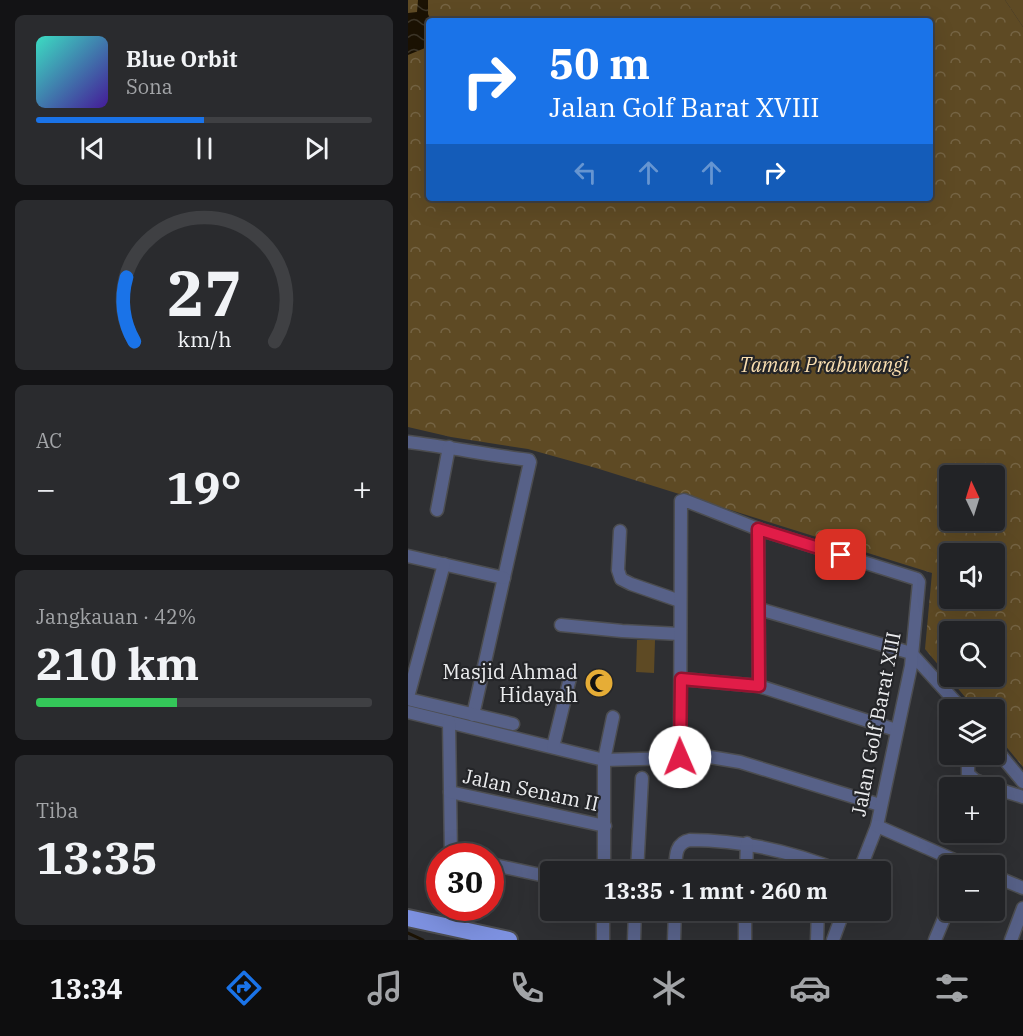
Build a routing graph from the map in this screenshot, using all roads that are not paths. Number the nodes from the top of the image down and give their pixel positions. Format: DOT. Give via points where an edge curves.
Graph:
graph roads {
  1 [pos="408,442"];
  2 [pos="449,447"];
  3 [pos="437,510"];
  4 [pos="758,529"];
  5 [pos="620,531"];
  6 [pos="408,556"];
  7 [pos="444,564"];
  8 [pos="504,578"];
  9 [pos="680,601"];
  10 [pos="759,609"];
  11 [pos="561,625"];
  12 [pos="680,634"];
  13 [pos="911,653"];
  14 [pos="570,678"];
  15 [pos="681,679"];
  16 [pos="759,686"];
  17 [pos="408,698"];
  18 [pos="953,699"];
  19 [pos="408,712"];
  20 [pos="473,715"];
  21 [pos="613,717"];
  22 [pos="449,722"];
  23 [pos="513,724"];
  24 [pos="896,729"];
  25 [pos="553,747"];
  26 [pos="680,757"];
  27 [pos="604,760"];
  28 [pos="1005,760"];
  29 [pos="642,778"];
  30 [pos="1023,782"];
  31 [pos="1005,791"];
  32 [pos="450,792"];
  33 [pos="1023,797"];
  34 [pos="880,805"];
  35 [pos="605,826"];
  36 [pos="877,826"];
  37 [pos="452,843"];
  38 [pos="747,843"];
  39 [pos="943,855"];
  40 [pos="604,861"];
  41 [pos="638,861"];
  42 [pos="676,861"];
  43 [pos="746,861"];
  44 [pos="801,861"];
  45 [pos="863,861"];
  46 [pos="504,867"];
  47 [pos="540,875"];
  48 [pos="1005,881"];
  49 [pos="1023,888"];
  50 [pos="1023,908"];
  51 [pos="408,918"];
  52 [pos="451,921"];
  53 [pos="603,921"];
  54 [pos="635,921"];
  55 [pos="675,921"];
  56 [pos="745,921"];
  57 [pos="818,921"];
  58 [pos="840,921"];
  59 [pos="943,921"];
  60 [pos="451,927"];
  61 [pos="509,940"];
  62 [pos="603,940"];
  63 [pos="634,940"];
  64 [pos="674,940"];
  65 [pos="745,940"];
  66 [pos="817,940"];
  67 [pos="833,940"];
  68 [pos="935,940"];
  69 [pos="1011,940"];
  1 -- 2 [label="street"];
  2 -- 3 [label="street"];
  2 -- 8 [label="street" via="530,462"];
  4 -- 9 [label="street, Jalan Golf Barat XIII" via="681,501"];
  4 -- 10 [label="street"];
  4 -- 13 [label="street, Jalan Golf Barat XIII" via="917,579"];
  5 -- 9 [label="street" via="621,579"];
  6 -- 7 [label="street"];
  7 -- 8 [label="street"];
  7 -- 17 [label="street"];
  8 -- 20 [label="street"];
  9 -- 12 [label="street"];
  10 -- 13 [label="street"];
  10 -- 16 [label="street"];
  11 -- 12 [label="street"];
  12 -- 15 [label="street"];
  13 -- 18 [label="street"];
  13 -- 24 [label="street, Jalan Golf Barat XIII"];
  14 -- 25 [label="street"];
  15 -- 16 [label="street"];
  15 -- 26 [label="street"];
  16 -- 24 [label="street"];
  17 -- 20 [label="street"];
  19 -- 22 [label="street"];
  20 -- 23 [label="street"];
  21 -- 27 [label="street"];
  22 -- 25 [label="street"];
  22 -- 32 [label="street"];
  24 -- 34 [label="street, Jalan Golf Barat XIII"];
  25 -- 27 [label="street"];
  26 -- 27 [label="street"];
  26 -- 34 [label="street" via="740,762"];
  27 -- 35 [label="street"];
  28 -- 30 [label="street"];
  29 -- 41 [label="street"];
  31 -- 33 [label="street"];
  32 -- 35 [label="street, Jalan Senam II"];
  32 -- 37 [label="street"];
  34 -- 36 [label="street, Jalan Golf Barat XIII"];
  35 -- 40 [label="street"];
  36 -- 39 [label="street"];
  36 -- 45 [label="street, Jalan Golf Barat XIII"];
  38 -- 42 [label="street" via="683,841"];
  38 -- 43 [label="street"];
  38 -- 44 [label="street"];
  46 -- 47 [label="street"];
  48 -- 49 [label="street"];
  50 -- 69 [label="street"];
  51 -- 60 [label="main road"];
  52 -- 60 [label="street"];
  53 -- 62 [label="street"];
  54 -- 63 [label="street"];
  55 -- 64 [label="street"];
  56 -- 65 [label="street"];
  57 -- 66 [label="street"];
  58 -- 67 [label="street"];
  59 -- 68 [label="street"];
  60 -- 61 [label="main road"];
}
